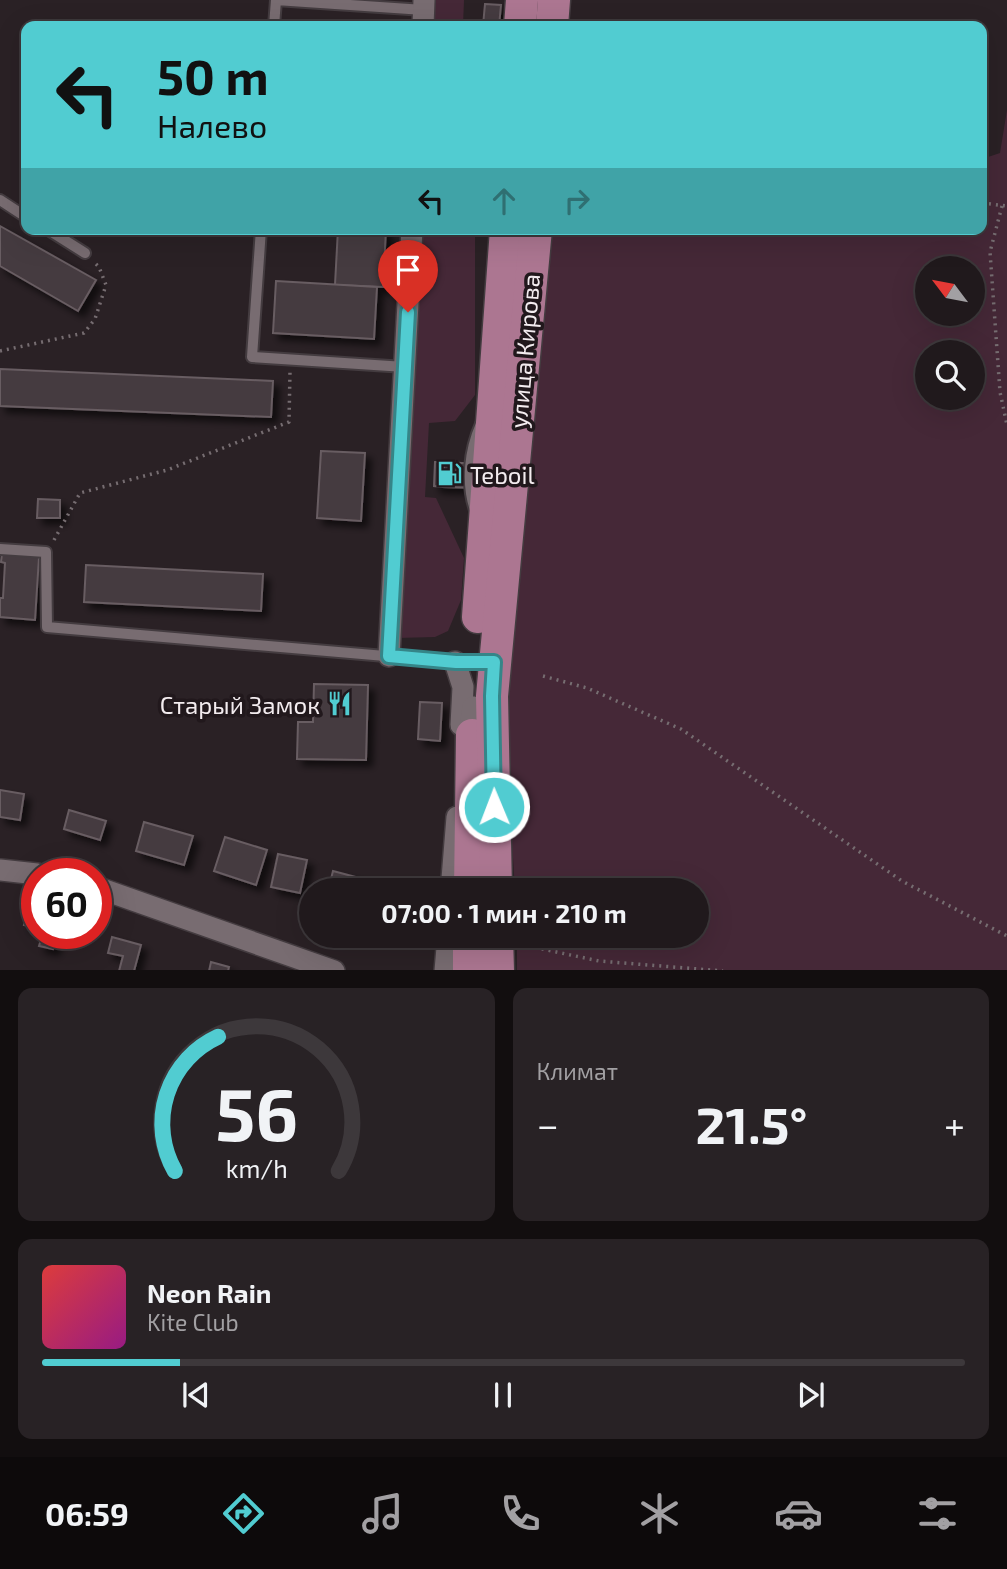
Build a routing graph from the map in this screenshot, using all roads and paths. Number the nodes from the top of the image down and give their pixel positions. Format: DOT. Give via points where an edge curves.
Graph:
graph roads {
  1 [pos="274,0"];
  2 [pos="522,0"];
  3 [pos="554,0"];
  4 [pos="424,12"];
  5 [pos="274,21"];
  6 [pos="520,21"];
  7 [pos="552,21"];
  8 [pos="0,200"];
  9 [pos="987,204"];
  10 [pos="1005,206"];
  11 [pos="21,214"];
  12 [pos="56,235"];
  13 [pos="261,235"];
  14 [pos="412,235"];
  15 [pos="506,235"];
  16 [pos="535,235"];
  17 [pos="85,253"];
  18 [pos="0,351"];
  19 [pos="290,359"];
  20 [pos="405,367"];
  21 [pos="1007,425"];
  22 [pos="0,549"];
  23 [pos="47,552"];
  24 [pos="389,656"];
  25 [pos="475,662"];
  26 [pos="543,676"];
  27 [pos="472,707"];
  28 [pos="456,824"];
  29 [pos="0,870"];
  30 [pos="21,872"];
  31 [pos="452,878"];
  32 [pos="470,878"];
  33 [pos="496,878"];
  34 [pos="112,893"];
  35 [pos="1007,936"];
  36 [pos="447,948"];
  37 [pos="469,948"];
  38 [pos="497,948"];
  39 [pos="537,948"];
  40 [pos="331,970"];
  41 [pos="445,970"];
  42 [pos="469,970"];
  43 [pos="498,970"];
  44 [pos="711,970"];
  1 -- 4 [label="lane"];
  1 -- 5 [label="lane"];
  2 -- 6 [label="main road"];
  3 -- 7 [label="main road"];
  8 -- 11 [label="lane"];
  9 -- 10 [label="path"];
  10 -- 21 [label="path" via="990,252 1000,392"];
  12 -- 17 [label="lane"];
  13 -- 19 [label="lane" via="252,357"];
  14 -- 20 [label="street"];
  15 -- 25 [label="main road, улица Кирова"];
  16 -- 25 [label="main road, улица Кирова"];
  17 -- 18 [label="path" via="99,267 106,285 96,319 84,333"];
  19 -- 20 [label="lane"];
  19 -- 23 [label="path" via="289,422 167,470 80,493"];
  20 -- 24 [label="street"];
  22 -- 23 [label="lane"];
  23 -- 24 [label="lane" via="47,627"];
  24 -- 25 [label="lane"];
  25 -- 27 [label="main road, улица Кирова"];
  25 -- 28 [label="street, улица Кирова" via="463,687"];
  25 -- 33 [label="main road, улица Кирова" via="492,696"];
  26 -- 35 [label="path" via="587,688 681,729 902,881"];
  27 -- 28 [label="street, улица Кирова"];
  27 -- 32 [label="main road, улица Кирова"];
  28 -- 31 [label="street, улица Кирова"];
  29 -- 30 [label="street"];
  34 -- 40 [label="street"];
  36 -- 41 [label="street"];
  37 -- 42 [label="main road"];
  38 -- 43 [label="main road"];
  39 -- 44 [label="path" via="599,961"];
}
